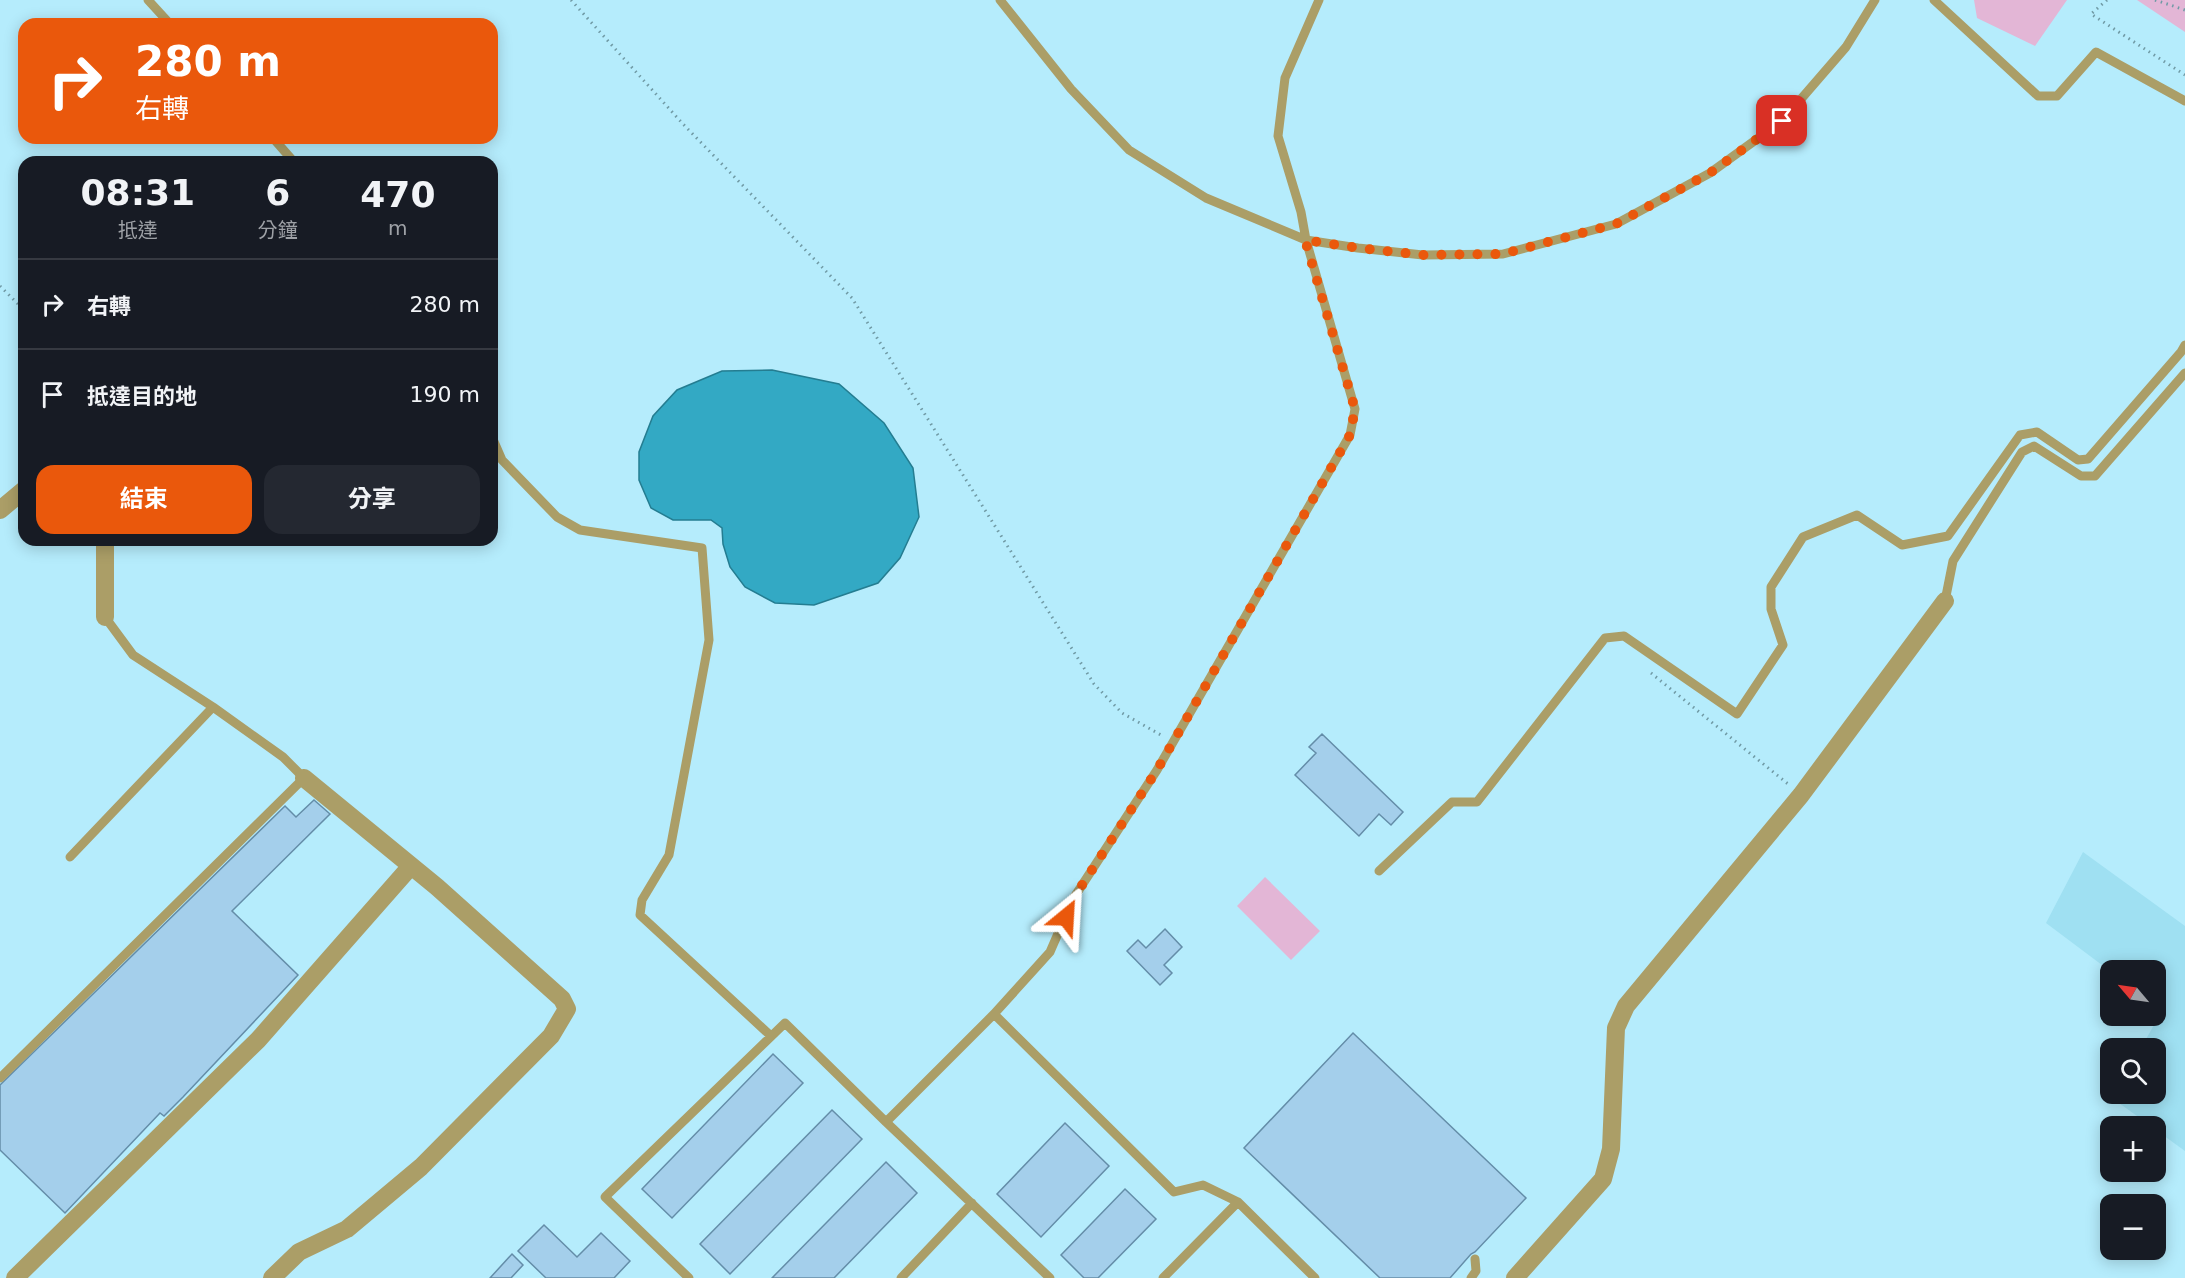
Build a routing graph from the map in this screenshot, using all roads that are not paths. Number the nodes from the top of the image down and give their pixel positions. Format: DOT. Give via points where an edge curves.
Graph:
graph roads {
  1 [pos="148,0"];
  2 [pos="1000,0"];
  3 [pos="1319,0"];
  4 [pos="1875,0"];
  5 [pos="1934,0"];
  6 [pos="164,18"];
  7 [pos="2185,102"];
  8 [pos="278,144"];
  9 [pos="289,156"];
  10 [pos="1305,240"];
  11 [pos="2185,345"];
  12 [pos="2185,373"];
  13 [pos="498,451"];
  14 [pos="18,495"];
  15 [pos="0,510"];
  16 [pos="105,546"];
  17 [pos="1945,600"];
  18 [pos="105,617"];
  19 [pos="213,707"];
  20 [pos="304,778"];
  21 [pos="70,857"];
  22 [pos="411,866"];
  23 [pos="1379,871"];
  24 [pos="994,1014"];
  25 [pos="771,1036"];
  26 [pos="0,1078"];
  27 [pos="886,1122"];
  28 [pos="1238,1202"];
  29 [pos="972,1203"];
  30 [pos="1475,1259"];
  31 [pos="15,1278"];
  32 [pos="272,1278"];
  33 [pos="689,1278"];
  34 [pos="901,1278"];
  35 [pos="1050,1278"];
  36 [pos="1163,1278"];
  37 [pos="1315,1278"];
  38 [pos="1471,1278"];
  39 [pos="1515,1278"];
  1 -- 6 [label="lane"];
  2 -- 10 [label="lane" via="1071,88 1129,150 1206,198"];
  3 -- 10 [label="lane" via="1285,78 1278,136 1301,212"];
  4 -- 10 [label="lane" via="1846,47 1782,121 1710,173 1616,224 1503,254 1423,255"];
  5 -- 7 [label="lane" via="2038,96 2057,96 2096,52"];
  8 -- 9 [label="lane"];
  10 -- 24 [label="lane" via="1355,409 1350,435 1173,741 1073,899 1050,952"];
  11 -- 23 [label="lane" via="2088,459 2078,460 2037,432 2020,435 1948,536 1902,545 1857,515 1803,537 1771,587 1771,609 1783,645 1737,714 1624,636 1605,638 1477,802 1452,802"];
  12 -- 17 [label="lane" via="2095,476 2081,476 2034,446 2022,452 1953,561"];
  13 -- 25 [label="lane" via="502,460 557,517 580,530 702,548 709,640 669,855 642,900 640,915"];
  14 -- 15 [label="street"];
  16 -- 18 [label="street"];
  17 -- 39 [label="street" via="1801,795 1626,1006 1616,1028 1611,1149 1603,1179"];
  18 -- 19 [label="lane" via="134,655"];
  19 -- 20 [label="lane" via="283,757"];
  19 -- 21 [label="lane"];
  20 -- 22 [label="street"];
  20 -- 26 [label="lane"];
  22 -- 31 [label="street" via="258,1040"];
  22 -- 32 [label="street" via="562,999 567,1009 551,1036 421,1167 347,1229 299,1252"];
  24 -- 27 [label="lane"];
  24 -- 28 [label="lane" via="1174,1192 1203,1185"];
  25 -- 27 [label="lane" via="785,1023"];
  25 -- 33 [label="lane" via="605,1197"];
  27 -- 29 [label="lane"];
  28 -- 36 [label="lane"];
  28 -- 37 [label="lane"];
  29 -- 34 [label="lane"];
  29 -- 35 [label="lane"];
  30 -- 38 [label="lane" via="1476,1271"];
}
